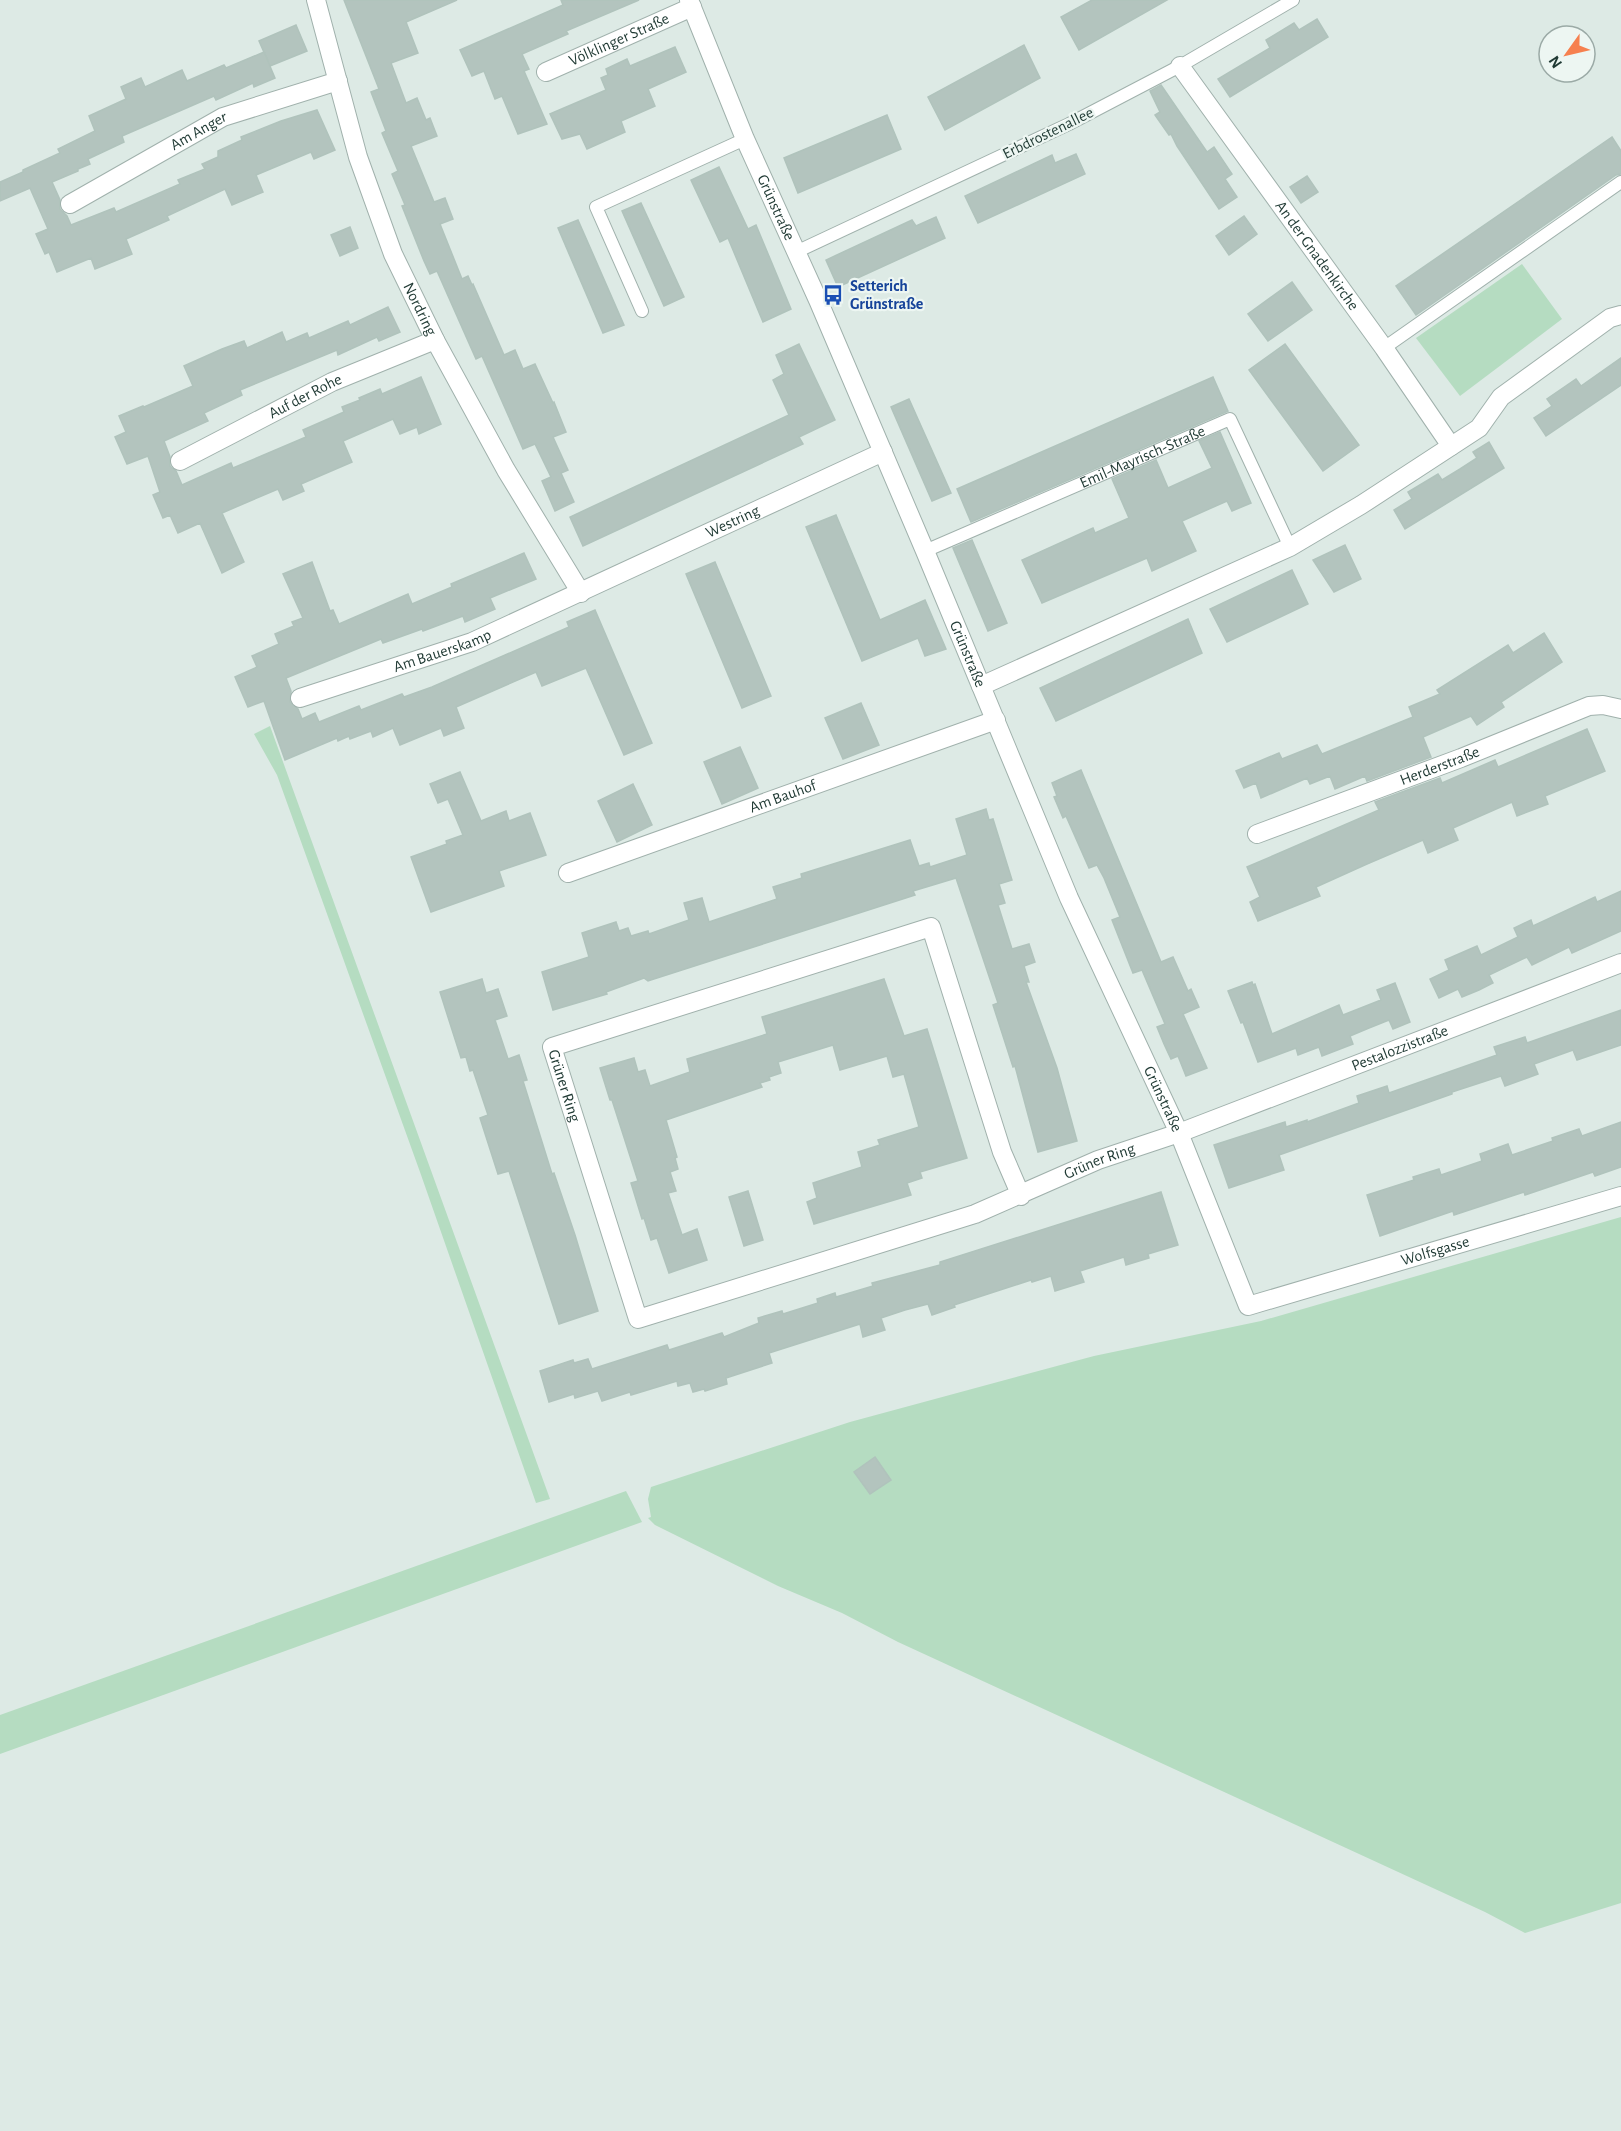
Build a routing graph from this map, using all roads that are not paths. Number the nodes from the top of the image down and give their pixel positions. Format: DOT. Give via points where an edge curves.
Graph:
graph roads {
  1 [pos="316,0"];
  2 [pos="1293,0"];
  3 [pos="690,4"];
  4 [pos="1180,66"];
  5 [pos="546,72"];
  6 [pos="338,81"];
  7 [pos="745,139"];
  8 [pos="1621,182"];
  9 [pos="70,204"];
  10 [pos="796,252"];
  11 [pos="642,311"];
  12 [pos="1621,315"];
  13 [pos="435,340"];
  14 [pos="1384,348"];
  15 [pos="1451,446"];
  16 [pos="883,452"];
  17 [pos="180,461"];
  18 [pos="1290,547"];
  19 [pos="926,551"];
  20 [pos="581,592"];
  21 [pos="981,686"];
  22 [pos="300,698"];
  23 [pos="1621,709"];
  24 [pos="996,720"];
  25 [pos="1257,834"];
  26 [pos="568,873"];
  27 [pos="1621,963"];
  28 [pos="1179,1133"];
  29 [pos="1021,1196"];
  30 [pos="1621,1196"];
  31 [pos="1248,1306"];
  1 -- 6 [label="street, Nordring"];
  2 -- 4 [label="lane, Erbdrostenallee"];
  3 -- 5 [label="street, Völklinger Straße"];
  3 -- 7 [label="street, Grünstraße"];
  4 -- 10 [label="lane, Erbdrostenallee" via="1069,124"];
  4 -- 14 [label="street, An der Gnadenkirche"];
  6 -- 9 [label="street, Am Anger" via="223,117"];
  6 -- 13 [label="street, Nordring" via="358,157 393,254"];
  7 -- 10 [label="street, Grünstraße"];
  7 -- 11 [label="lane" via="596,207"];
  8 -- 14 [label="lane"];
  10 -- 16 [label="street, Grünstraße"];
  12 -- 15 [label="street" via="1610,318 1501,397 1479,428"];
  13 -- 17 [label="street, Auf der Rohe" via="332,382"];
  13 -- 20 [label="street, Nordring"];
  14 -- 15 [label="street, An der Gnadenkirche"];
  15 -- 18 [label="street"];
  16 -- 19 [label="street, Grünstraße"];
  16 -- 20 [label="street, Westring"];
  18 -- 19 [label="lane, Emil-Mayrisch-Straße" via="1230,419"];
  18 -- 21 [label="street"];
  19 -- 21 [label="street, Grünstraße"];
  20 -- 22 [label="street, Am Bauerskamp" via="472,642"];
  21 -- 24 [label="street, Grünstraße"];
  23 -- 25 [label="street, Herderstraße" via="1589,706"];
  24 -- 26 [label="street, Am Bauhof"];
  24 -- 28 [label="street, Grünstraße" via="1069,898"];
  27 -- 28 [label="street, Pestalozzistraße"];
  28 -- 29 [label="street, Grüner Ring" via="1098,1160"];
  28 -- 31 [label="street, Grünstraße"];
  29 -- 29 [label="street, Grüner Ring" via="975,1214 638,1319 552,1047 931,927 1002,1152"];
  30 -- 31 [label="street, Wolfsgasse"];
}
